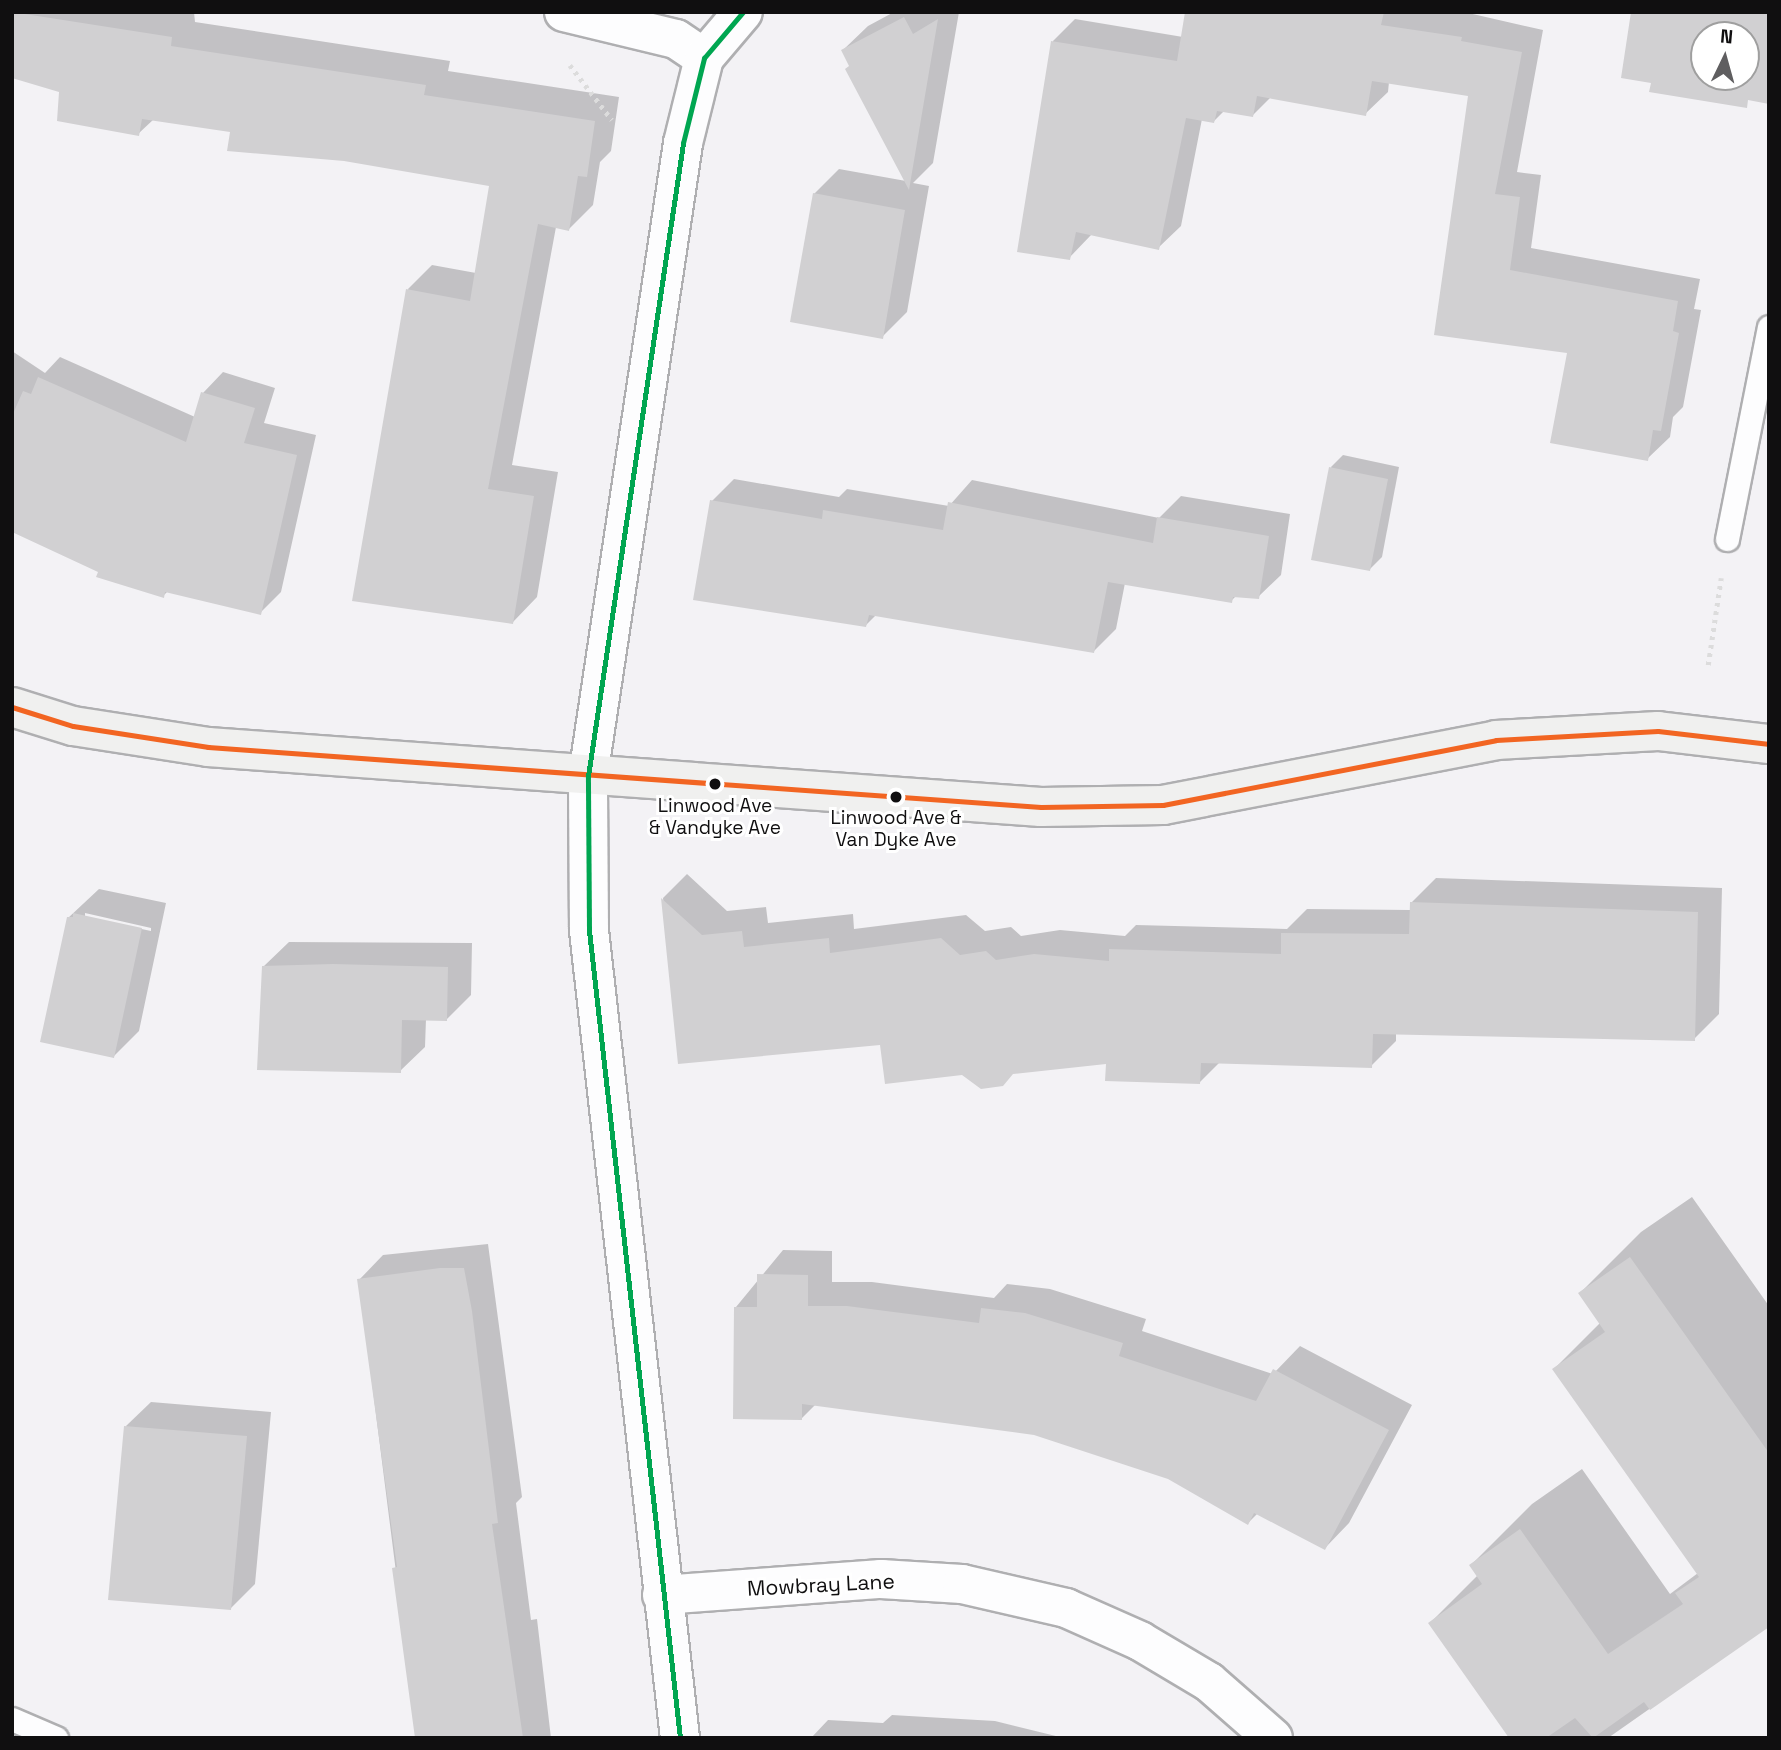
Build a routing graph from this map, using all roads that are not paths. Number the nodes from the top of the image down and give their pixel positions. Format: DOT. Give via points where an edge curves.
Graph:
graph roads {
  1 [pos="564,12"];
  2 [pos="743,12"];
  3 [pos="704,58"];
  4 [pos="1769,327"];
  5 [pos="1727,539"];
  6 [pos="12,707"];
  7 [pos="1769,744"];
  8 [pos="588,776"];
  9 [pos="662,1595"];
  10 [pos="12,1719"];
  11 [pos="56,1738"];
  12 [pos="680,1738"];
  13 [pos="1273,1738"];
  1 -- 3 [label="street" via="676,38"];
  2 -- 3 [label="street"];
  3 -- 8 [label="street" via="683,143"];
  4 -- 5 [label="lane"];
  6 -- 8 [label="main road" via="73,726 208,747"];
  7 -- 8 [label="main road" via="1658,731 1496,740 1163,805 1041,807"];
  8 -- 9 [label="street" via="589,930"];
  9 -- 12 [label="street"];
  9 -- 13 [label="street, Mowbray Lane" via="881,1579 988,1590 1066,1608 1140,1641 1209,1682"];
  10 -- 11 [label="lane"];
}
